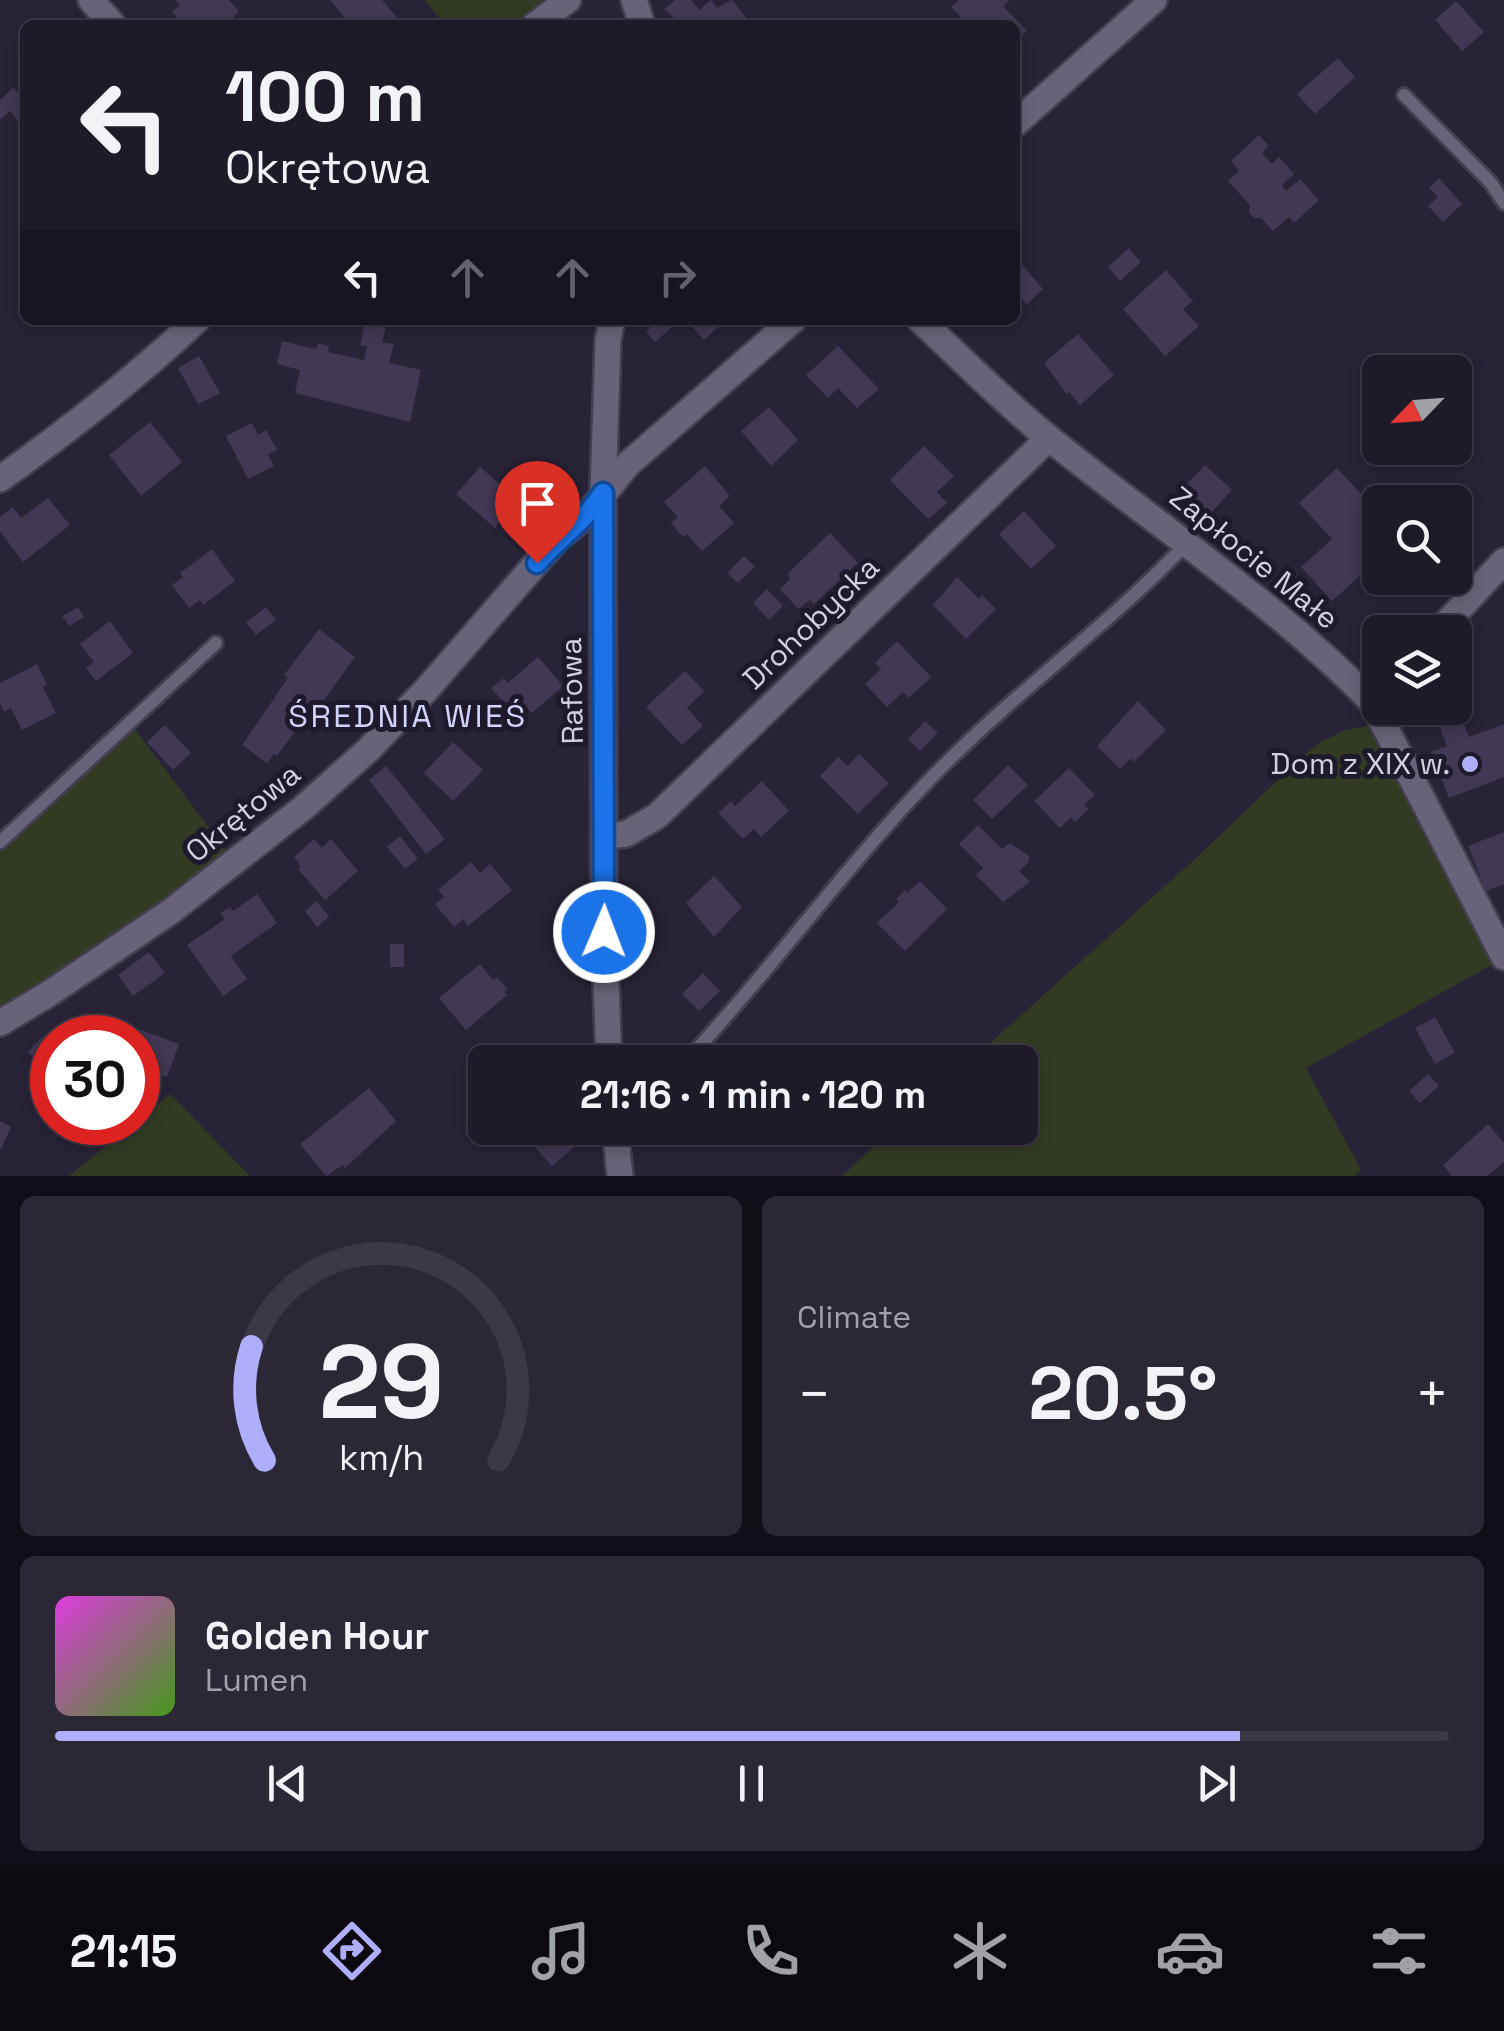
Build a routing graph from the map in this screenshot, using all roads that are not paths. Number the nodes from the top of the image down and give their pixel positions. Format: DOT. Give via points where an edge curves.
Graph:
graph roads {
  1 [pos="91,0"];
  2 [pos="568,0"];
  3 [pos="1154,0"];
  4 [pos="109,20"];
  5 [pos="542,20"];
  6 [pos="1404,95"];
  7 [pos="1020,120"];
  8 [pos="1504,202"];
  9 [pos="191,325"];
  10 [pos="611,325"];
  11 [pos="786,325"];
  12 [pos="925,325"];
  13 [pos="1048,438"];
  14 [pos="0,479"];
  15 [pos="603,493"];
  16 [pos="1187,544"];
  17 [pos="1504,561"];
  18 [pos="1454,615"];
  19 [pos="216,643"];
  20 [pos="1362,687"];
  21 [pos="1389,725"];
  22 [pos="606,836"];
  23 [pos="0,842"];
  24 [pos="1504,957"];
  25 [pos="0,1022"];
  26 [pos="609,1045"];
  27 [pos="701,1045"];
  28 [pos="617,1145"];
  29 [pos="620,1176"];
  1 -- 4 [label="street"];
  2 -- 5 [label="street"];
  3 -- 7 [label="street"];
  6 -- 8 [label="lane"];
  9 -- 14 [label="street" via="114,394"];
  10 -- 15 [label="street, Rafowa"];
  11 -- 15 [label="street, Okrętowa" via="626,465"];
  12 -- 13 [label="street, Zapłocie Małe"];
  13 -- 16 [label="street, Zapłocie Małe"];
  13 -- 22 [label="street, Drohobycka" via="656,816 626,834"];
  15 -- 22 [label="street, Rafowa"];
  15 -- 25 [label="street, Okrętowa" via="427,690 303,808 170,912"];
  16 -- 20 [label="street, Zapłocie Małe"];
  16 -- 27 [label="lane" via="937,771"];
  17 -- 18 [label="street"];
  19 -- 23 [label="lane"];
  21 -- 24 [label="street, Zapłocie Małe"];
  22 -- 26 [label="street, Rafowa"];
  28 -- 29 [label="street"];
}
